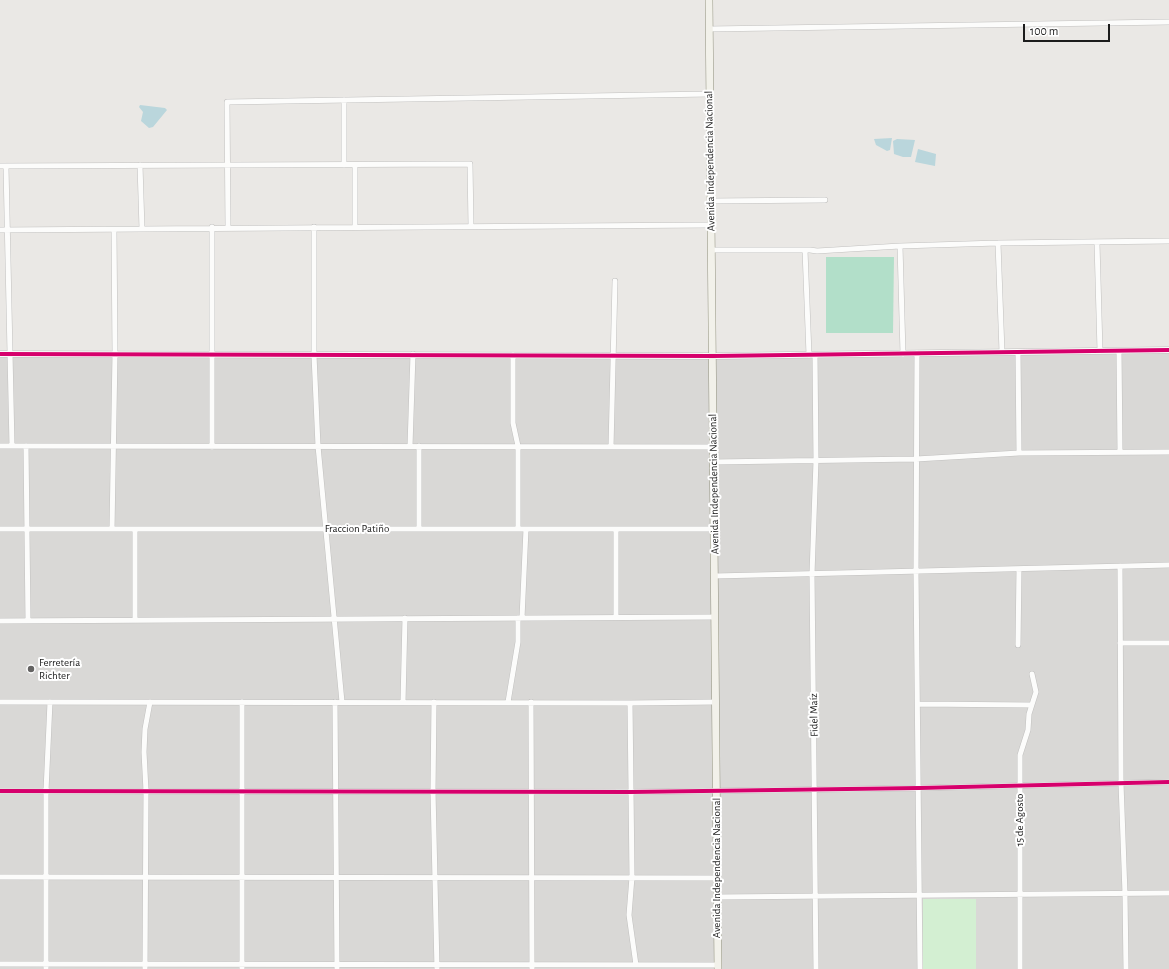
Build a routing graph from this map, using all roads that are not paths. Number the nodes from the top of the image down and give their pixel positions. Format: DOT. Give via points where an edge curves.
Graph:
graph roads {
  1 [pos="709,0"];
  2 [pos="1169,22"];
  3 [pos="709,29"];
  4 [pos="710,94"];
  5 [pos="344,100"];
  6 [pos="140,165"];
  7 [pos="344,165"];
  8 [pos="355,165"];
  9 [pos="0,166"];
  10 [pos="227,166"];
  11 [pos="6,167"];
  12 [pos="825,200"];
  13 [pos="711,201"];
  14 [pos="711,225"];
  15 [pos="356,226"];
  16 [pos="471,226"];
  17 [pos="212,227"];
  18 [pos="228,227"];
  19 [pos="314,227"];
  20 [pos="142,229"];
  21 [pos="0,230"];
  22 [pos="7,230"];
  23 [pos="114,230"];
  24 [pos="1169,241"];
  25 [pos="998,243"];
  26 [pos="1097,243"];
  27 [pos="900,246"];
  28 [pos="712,250"];
  29 [pos="805,250"];
  30 [pos="615,281"];
  31 [pos="1169,350"];
  32 [pos="1100,351"];
  33 [pos="1119,351"];
  34 [pos="1002,352"];
  35 [pos="1018,352"];
  36 [pos="0,354"];
  37 [pos="9,354"];
  38 [pos="115,354"];
  39 [pos="211,354"];
  40 [pos="413,354"];
  41 [pos="903,354"];
  42 [pos="917,354"];
  43 [pos="314,355"];
  44 [pos="514,355"];
  45 [pos="812,355"];
  46 [pos="613,356"];
  47 [pos="713,356"];
  48 [pos="0,446"];
  49 [pos="12,446"];
  50 [pos="26,446"];
  51 [pos="212,446"];
  52 [pos="318,446"];
  53 [pos="410,446"];
  54 [pos="419,446"];
  55 [pos="518,446"];
  56 [pos="113,447"];
  57 [pos="611,447"];
  58 [pos="714,447"];
  59 [pos="1120,452"];
  60 [pos="1169,452"];
  61 [pos="1019,453"];
  62 [pos="916,459"];
  63 [pos="816,461"];
  64 [pos="714,462"];
  65 [pos="0,529"];
  66 [pos="27,529"];
  67 [pos="112,529"];
  68 [pos="135,529"];
  69 [pos="327,529"];
  70 [pos="419,529"];
  71 [pos="518,529"];
  72 [pos="526,529"];
  73 [pos="616,529"];
  74 [pos="715,529"];
  75 [pos="1169,565"];
  76 [pos="1120,566"];
  77 [pos="1019,569"];
  78 [pos="916,572"];
  79 [pos="812,574"];
  80 [pos="715,576"];
  81 [pos="616,617"];
  82 [pos="715,617"];
  83 [pos="334,618"];
  84 [pos="405,618"];
  85 [pos="520,618"];
  86 [pos="28,620"];
  87 [pos="135,620"];
  88 [pos="0,621"];
  89 [pos="1120,643"];
  90 [pos="1169,643"];
  91 [pos="1018,645"];
  92 [pos="1032,674"];
  93 [pos="0,702"];
  94 [pos="50,702"];
  95 [pos="150,702"];
  96 [pos="242,702"];
  97 [pos="335,702"];
  98 [pos="342,702"];
  99 [pos="403,702"];
  100 [pos="434,702"];
  101 [pos="508,702"];
  102 [pos="531,702"];
  103 [pos="716,702"];
  104 [pos="630,703"];
  105 [pos="918,704"];
  106 [pos="1031,705"];
  107 [pos="1169,782"];
  108 [pos="1121,783"];
  109 [pos="1020,786"];
  110 [pos="919,788"];
  111 [pos="815,789"];
  112 [pos="0,791"];
  113 [pos="46,791"];
  114 [pos="146,791"];
  115 [pos="241,791"];
  116 [pos="335,791"];
  117 [pos="433,791"];
  118 [pos="531,791"];
  119 [pos="717,791"];
  120 [pos="630,792"];
  121 [pos="47,876"];
  122 [pos="145,876"];
  123 [pos="241,876"];
  124 [pos="335,876"];
  125 [pos="531,876"];
  126 [pos="632,876"];
  127 [pos="0,877"];
  128 [pos="435,877"];
  129 [pos="717,878"];
  130 [pos="1169,893"];
  131 [pos="1126,894"];
  132 [pos="1020,895"];
  133 [pos="814,896"];
  134 [pos="921,896"];
  135 [pos="718,897"];
  136 [pos="0,964"];
  137 [pos="636,965"];
  138 [pos="47,966"];
  139 [pos="145,966"];
  140 [pos="437,966"];
  141 [pos="242,967"];
  142 [pos="337,967"];
  143 [pos="532,967"];
  144 [pos="607,967"];
  145 [pos="718,967"];
  146 [pos="816,969"];
  147 [pos="920,969"];
  148 [pos="1020,969"];
  149 [pos="1126,969"];
  1 -- 3 [label="main road, Avenida Independencia Nacional"];
  2 -- 3 [label="street"];
  3 -- 4 [label="main road, Avenida Independencia Nacional"];
  4 -- 5 [label="street"];
  4 -- 13 [label="main road, Avenida Independencia Nacional"];
  5 -- 7 [label="street"];
  5 -- 10 [label="street" via="227,102"];
  6 -- 10 [label="street"];
  6 -- 11 [label="street"];
  6 -- 20 [label="street"];
  7 -- 8 [label="street"];
  7 -- 10 [label="street"];
  8 -- 15 [label="street"];
  8 -- 16 [label="street" via="470,164"];
  9 -- 11 [label="street"];
  10 -- 18 [label="street"];
  11 -- 22 [label="street"];
  12 -- 13 [label="street"];
  13 -- 14 [label="main road, Avenida Independencia Nacional"];
  14 -- 16 [label="street"];
  14 -- 28 [label="main road, Avenida Independencia Nacional"];
  15 -- 16 [label="street"];
  15 -- 19 [label="street"];
  17 -- 18 [label="street"];
  17 -- 20 [label="street"];
  17 -- 39 [label="street"];
  18 -- 19 [label="street"];
  19 -- 43 [label="street"];
  20 -- 23 [label="street"];
  21 -- 22 [label="street"];
  22 -- 23 [label="street"];
  22 -- 37 [label="street"];
  23 -- 38 [label="street"];
  24 -- 26 [label="street"];
  25 -- 26 [label="street"];
  25 -- 27 [label="street"];
  25 -- 34 [label="street"];
  26 -- 32 [label="street"];
  27 -- 29 [label="street" via="817,252"];
  27 -- 41 [label="street"];
  28 -- 29 [label="street"];
  28 -- 47 [label="main road, Avenida Independencia Nacional"];
  29 -- 45 [label="street, Fidel Maíz"];
  30 -- 46 [label="street"];
  31 -- 33 [label="street"];
  32 -- 33 [label="street"];
  32 -- 35 [label="street"];
  33 -- 59 [label="street"];
  34 -- 35 [label="street"];
  34 -- 42 [label="street"];
  35 -- 61 [label="street"];
  36 -- 37 [label="street"];
  37 -- 38 [label="street"];
  37 -- 49 [label="street"];
  38 -- 39 [label="street"];
  38 -- 56 [label="street"];
  39 -- 43 [label="street"];
  39 -- 51 [label="street"];
  40 -- 43 [label="street"];
  40 -- 44 [label="street"];
  40 -- 53 [label="street"];
  41 -- 42 [label="street"];
  41 -- 45 [label="street"];
  42 -- 62 [label="street"];
  43 -- 52 [label="street"];
  44 -- 46 [label="street"];
  44 -- 55 [label="street" via="513,423"];
  45 -- 47 [label="street"];
  45 -- 63 [label="street, Fidel Maíz"];
  46 -- 47 [label="street"];
  46 -- 57 [label="street"];
  47 -- 58 [label="main road, Avenida Independencia Nacional"];
  48 -- 49 [label="street"];
  49 -- 50 [label="street"];
  50 -- 56 [label="street"];
  50 -- 66 [label="street"];
  51 -- 52 [label="street"];
  51 -- 56 [label="street"];
  52 -- 53 [label="street"];
  52 -- 69 [label="street"];
  53 -- 54 [label="street"];
  54 -- 55 [label="street"];
  54 -- 70 [label="street"];
  55 -- 57 [label="street"];
  55 -- 71 [label="street"];
  56 -- 67 [label="street"];
  57 -- 58 [label="street"];
  58 -- 64 [label="main road, Avenida Independencia Nacional"];
  59 -- 60 [label="street"];
  59 -- 61 [label="street"];
  61 -- 62 [label="street"];
  62 -- 63 [label="street"];
  62 -- 78 [label="street"];
  63 -- 64 [label="street"];
  63 -- 79 [label="street, Fidel Maíz"];
  64 -- 74 [label="main road, Avenida Independencia Nacional"];
  65 -- 66 [label="street, Fraccion Patiño"];
  66 -- 67 [label="street, Fraccion Patiño"];
  66 -- 86 [label="street"];
  67 -- 68 [label="street, Fraccion Patiño"];
  68 -- 69 [label="street, Fraccion Patiño"];
  68 -- 87 [label="street"];
  69 -- 70 [label="street, Fraccion Patiño"];
  69 -- 83 [label="street"];
  70 -- 71 [label="street, Fraccion Patiño"];
  71 -- 72 [label="street, Fraccion Patiño"];
  72 -- 73 [label="street, Fraccion Patiño"];
  72 -- 85 [label="street"];
  73 -- 74 [label="street, Fraccion Patiño"];
  73 -- 81 [label="street"];
  74 -- 80 [label="main road, Avenida Independencia Nacional"];
  75 -- 76 [label="street"];
  76 -- 77 [label="street"];
  76 -- 89 [label="street"];
  77 -- 78 [label="street"];
  77 -- 91 [label="street"];
  78 -- 79 [label="street"];
  78 -- 105 [label="street"];
  79 -- 80 [label="street"];
  79 -- 111 [label="street, Fidel Maíz"];
  80 -- 82 [label="main road, Avenida Independencia Nacional"];
  81 -- 82 [label="street"];
  81 -- 85 [label="street"];
  82 -- 103 [label="main road, Avenida Independencia Nacional"];
  83 -- 84 [label="street"];
  83 -- 87 [label="street"];
  83 -- 98 [label="street"];
  84 -- 85 [label="street"];
  84 -- 99 [label="street"];
  85 -- 101 [label="street" via="518,648"];
  86 -- 87 [label="street"];
  86 -- 88 [label="street"];
  89 -- 90 [label="street"];
  89 -- 108 [label="street"];
  92 -- 106 [label="street, 15 de Agosto" via="1037,688"];
  93 -- 94 [label="street"];
  94 -- 95 [label="street"];
  94 -- 113 [label="street"];
  95 -- 96 [label="street"];
  95 -- 114 [label="street" via="145,729"];
  96 -- 97 [label="street"];
  96 -- 115 [label="street"];
  97 -- 98 [label="street"];
  97 -- 116 [label="street"];
  98 -- 99 [label="street"];
  99 -- 100 [label="street"];
  100 -- 101 [label="street"];
  100 -- 117 [label="street"];
  101 -- 102 [label="street"];
  102 -- 104 [label="street"];
  102 -- 118 [label="street"];
  103 -- 104 [label="street"];
  103 -- 119 [label="main road, Avenida Independencia Nacional"];
  104 -- 120 [label="street"];
  105 -- 106 [label="street"];
  105 -- 110 [label="street"];
  106 -- 109 [label="street, 15 de Agosto" via="1028,730 1020,755"];
  107 -- 108 [label="street"];
  108 -- 109 [label="street"];
  108 -- 131 [label="street"];
  109 -- 110 [label="street"];
  109 -- 132 [label="street, 15 de Agosto"];
  110 -- 111 [label="street"];
  110 -- 134 [label="street"];
  111 -- 119 [label="street"];
  111 -- 133 [label="street, Fidel Maíz"];
  112 -- 113 [label="street"];
  113 -- 114 [label="street"];
  113 -- 121 [label="street"];
  114 -- 115 [label="street"];
  114 -- 122 [label="street"];
  115 -- 116 [label="street"];
  115 -- 123 [label="street"];
  116 -- 117 [label="street"];
  116 -- 124 [label="street"];
  117 -- 118 [label="street"];
  117 -- 128 [label="street"];
  118 -- 120 [label="street"];
  118 -- 125 [label="street"];
  119 -- 120 [label="street"];
  119 -- 129 [label="main road, Avenida Independencia Nacional"];
  120 -- 126 [label="street"];
  121 -- 122 [label="street"];
  121 -- 127 [label="street"];
  121 -- 138 [label="street"];
  122 -- 123 [label="street"];
  122 -- 139 [label="street"];
  123 -- 124 [label="street"];
  123 -- 141 [label="street"];
  124 -- 128 [label="street"];
  124 -- 142 [label="street"];
  125 -- 126 [label="street"];
  125 -- 128 [label="street"];
  125 -- 143 [label="street"];
  126 -- 129 [label="street"];
  126 -- 137 [label="street" via="629,915"];
  128 -- 140 [label="street"];
  129 -- 135 [label="main road, Avenida Independencia Nacional"];
  130 -- 131 [label="street"];
  131 -- 132 [label="street"];
  131 -- 149 [label="street"];
  132 -- 134 [label="street"];
  132 -- 148 [label="street, 15 de Agosto"];
  133 -- 134 [label="street"];
  133 -- 135 [label="street"];
  133 -- 146 [label="street, Fidel Maíz"];
  134 -- 147 [label="street"];
  135 -- 145 [label="main road, Avenida Independencia Nacional"];
  136 -- 138 [label="street"];
  137 -- 144 [label="street"];
  137 -- 145 [label="street"];
  138 -- 139 [label="street"];
  139 -- 141 [label="street"];
  140 -- 142 [label="street"];
  140 -- 143 [label="street"];
  141 -- 142 [label="street"];
  143 -- 144 [label="street"];
}
